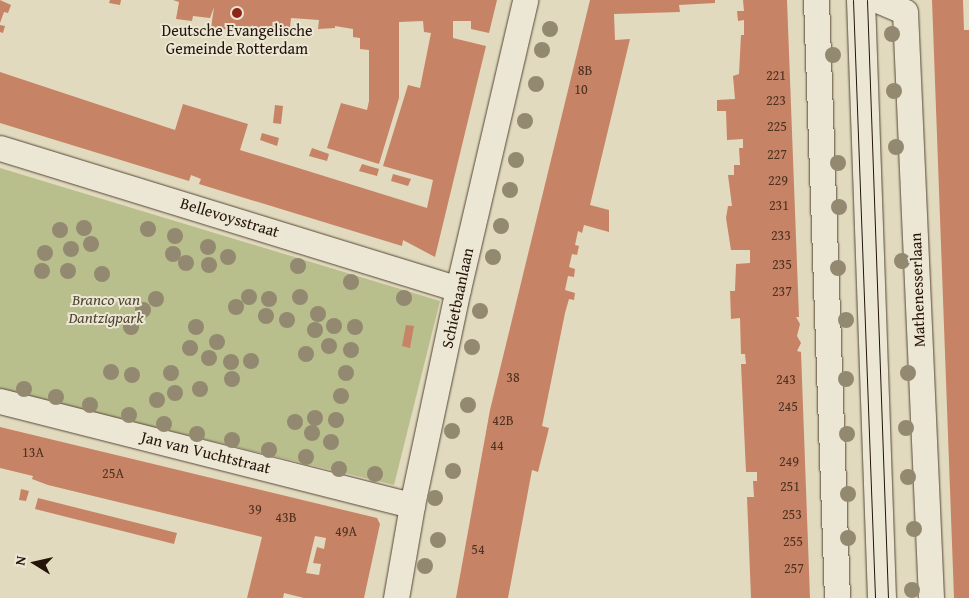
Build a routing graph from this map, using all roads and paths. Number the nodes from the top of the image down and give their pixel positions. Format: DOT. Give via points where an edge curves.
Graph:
graph roads {
  1 [pos="525,0"];
  2 [pos="816,0"];
  3 [pos="861,0"];
  4 [pos="877,0"];
  5 [pos="0,148"];
  6 [pos="458,289"];
  7 [pos="0,401"];
  8 [pos="412,505"];
  9 [pos="396,598"];
  10 [pos="837,598"];
  11 [pos="882,598"];
  12 [pos="931,598"];
  1 -- 6 [label="street, Schietbaanlaan"];
  2 -- 10 [label="street"];
  3 -- 11 [label="street"];
  4 -- 12 [label="street, Mathenesserlaan" via="905,12"];
  5 -- 6 [label="street, Bellevoysstraat"];
  6 -- 8 [label="street, Schietbaanlaan"];
  7 -- 8 [label="street, Jan van Vuchtstraat"];
  8 -- 9 [label="street, Schietbaanlaan"];
}
